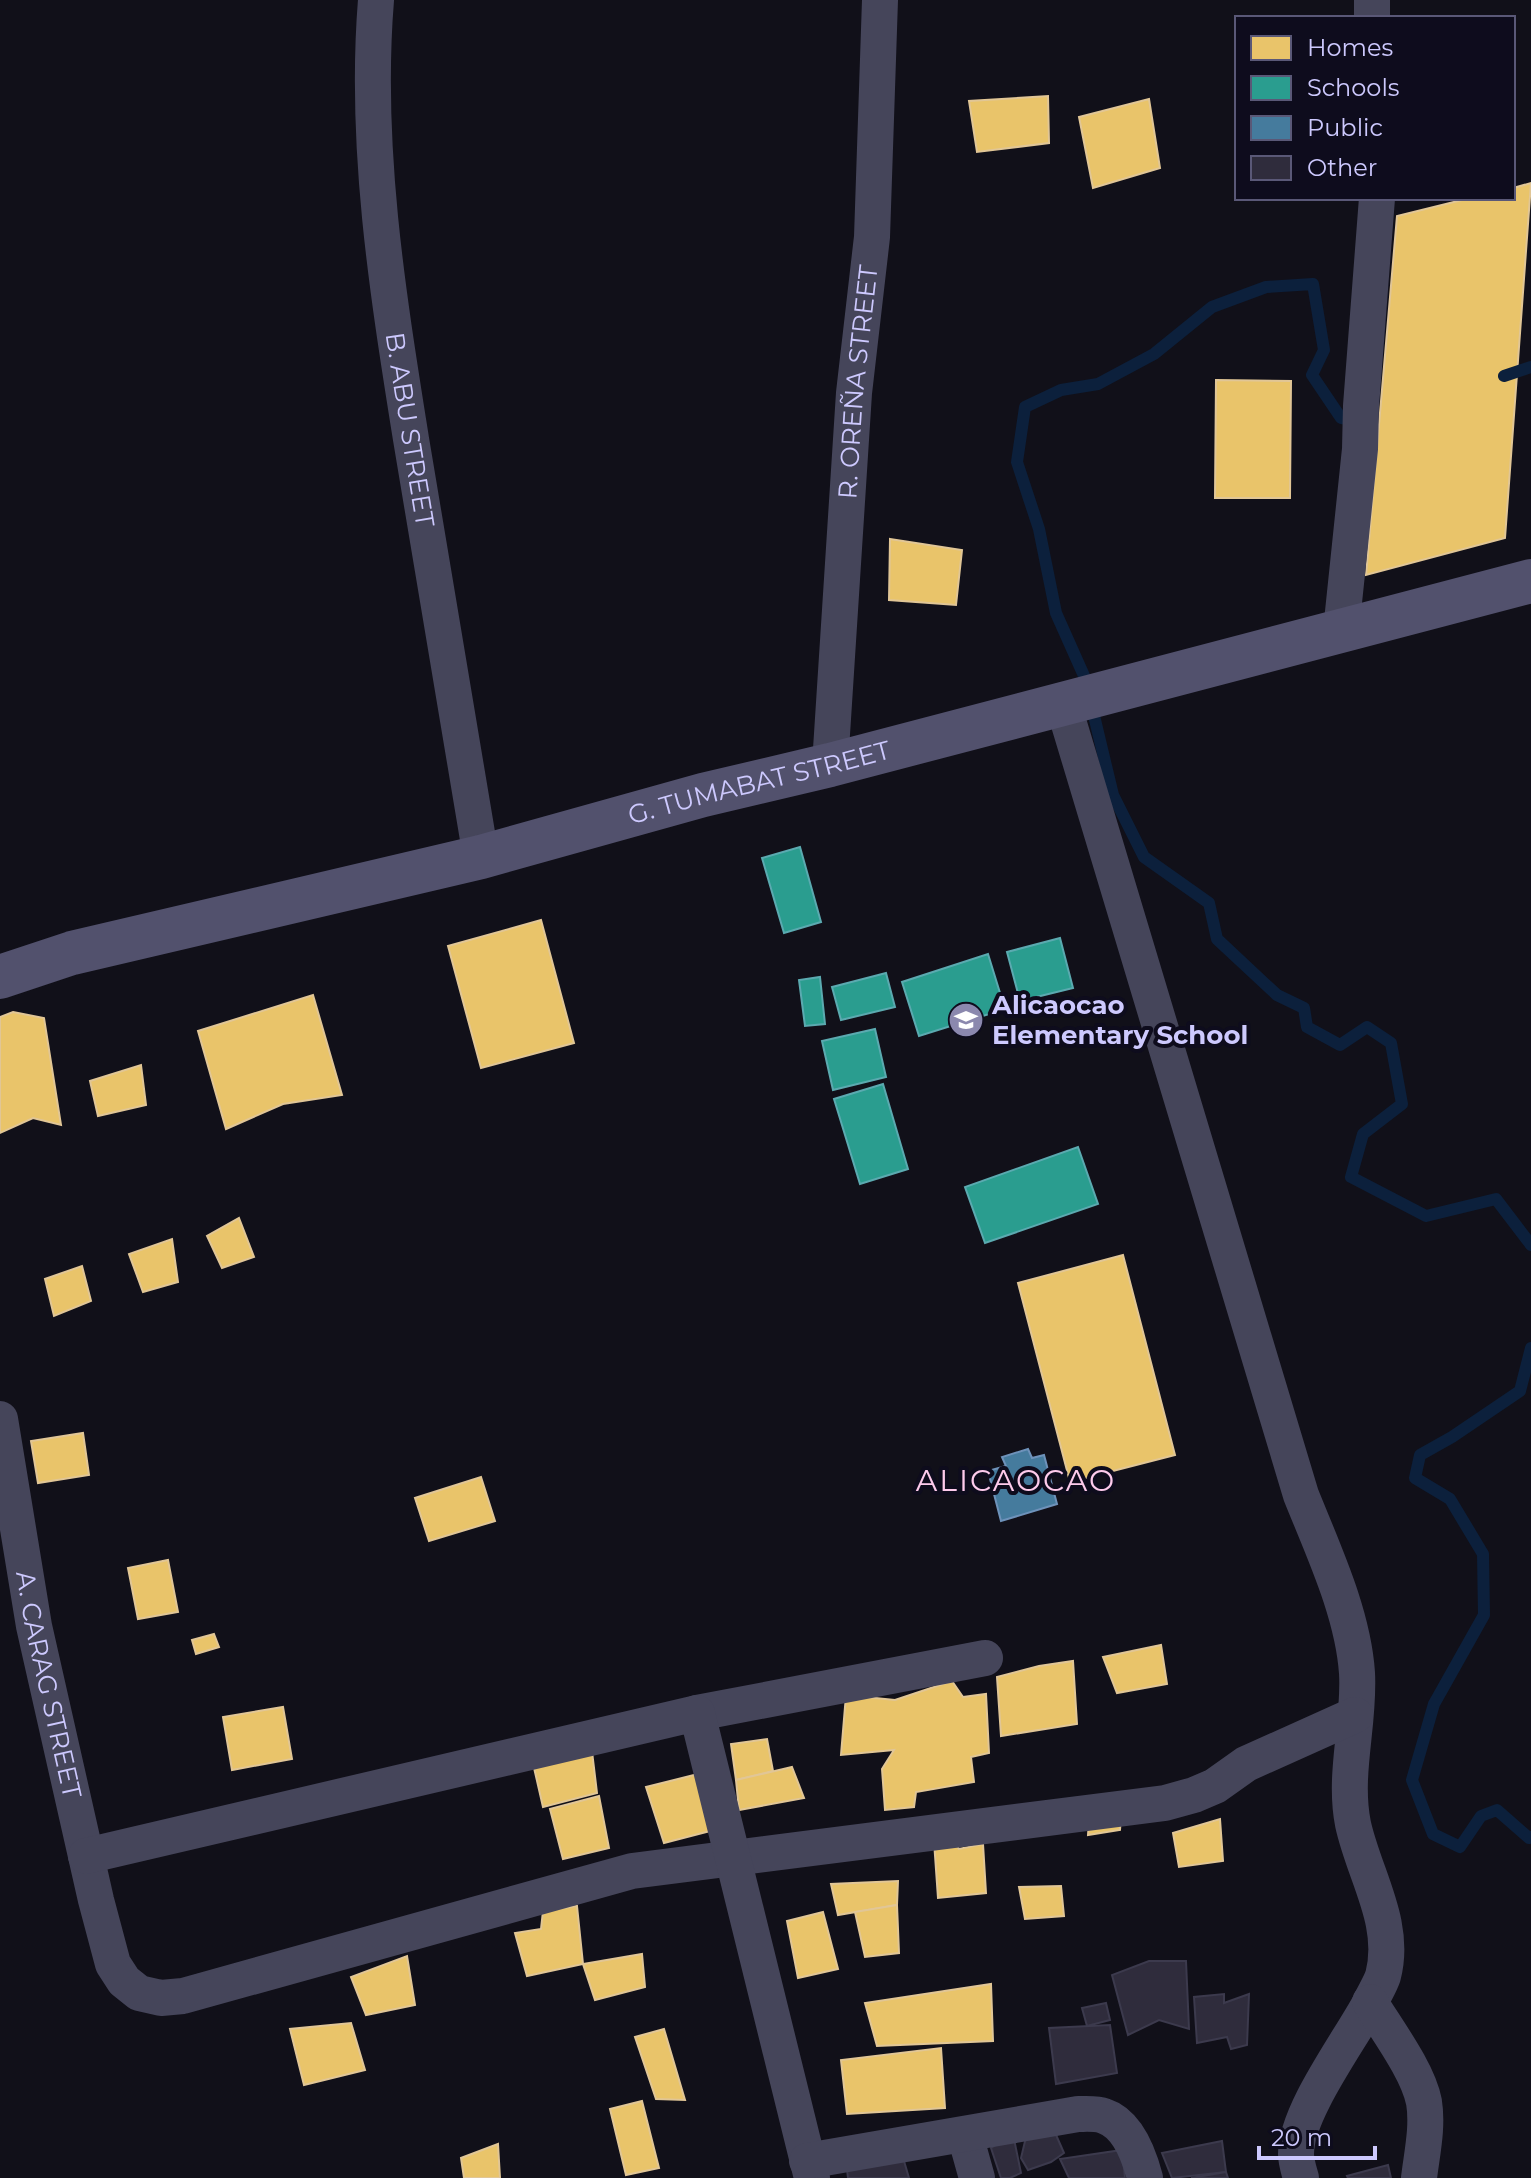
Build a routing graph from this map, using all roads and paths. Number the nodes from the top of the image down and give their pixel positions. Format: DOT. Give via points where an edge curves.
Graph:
graph roads {
  1 [pos="376,0"];
  2 [pos="880,0"];
  3 [pos="1377,200"];
  4 [pos="1523,583"];
  5 [pos="1341,631"];
  6 [pos="1064,704"];
  7 [pos="830,765"];
  8 [pos="481,857"];
  9 [pos="0,977"];
  10 [pos="0,1419"];
  11 [pos="985,1658"];
  12 [pos="697,1713"];
  13 [pos="1355,1715"];
  14 [pos="86,1856"];
  15 [pos="732,1859"];
  16 [pos="1370,2002"];
  17 [pos="965,2135"];
  18 [pos="810,2170"];
  19 [pos="977,2178"];
  20 [pos="1145,2178"];
  21 [pos="1301,2178"];
  22 [pos="1419,2178"];
  1 -- 8 [label="street, B. ABU STREET" via="373,140 380,218 401,377"];
  2 -- 7 [label="street, R. OREÑA STREET" via="872,237 854,393"];
  3 -- 5 [label="street"];
  4 -- 5 [label="main road, G. TUMABAT STREET"];
  5 -- 6 [label="main road, G. TUMABAT STREET"];
  6 -- 7 [label="main road, G. TUMABAT STREET"];
  6 -- 13 [label="street" via="1301,1495 1345,1606 1357,1672"];
  7 -- 8 [label="main road, G. TUMABAT STREET"];
  8 -- 9 [label="main road, G. TUMABAT STREET" via="72,953"];
  10 -- 14 [label="street, A. CARAG STREET" via="34,1626"];
  11 -- 12 [label="street"];
  12 -- 14 [label="street"];
  12 -- 15 [label="street"];
  13 -- 15 [label="street, A. CARAG STREET" via="1246,1764 1215,1786 1165,1803"];
  13 -- 16 [label="street" via="1349,1790 1353,1823 1386,1926 1382,1979"];
  14 -- 15 [label="street, A. CARAG STREET" via="113,1964 139,1993 161,1998 632,1871"];
  15 -- 18 [label="street"];
  16 -- 21 [label="street" via="1301,2126 1296,2154"];
  16 -- 22 [label="street" via="1423,2101"];
  17 -- 18 [label="street"];
  17 -- 19 [label="street"];
  17 -- 20 [label="street" via="1102,2114 1120,2125"];
}
